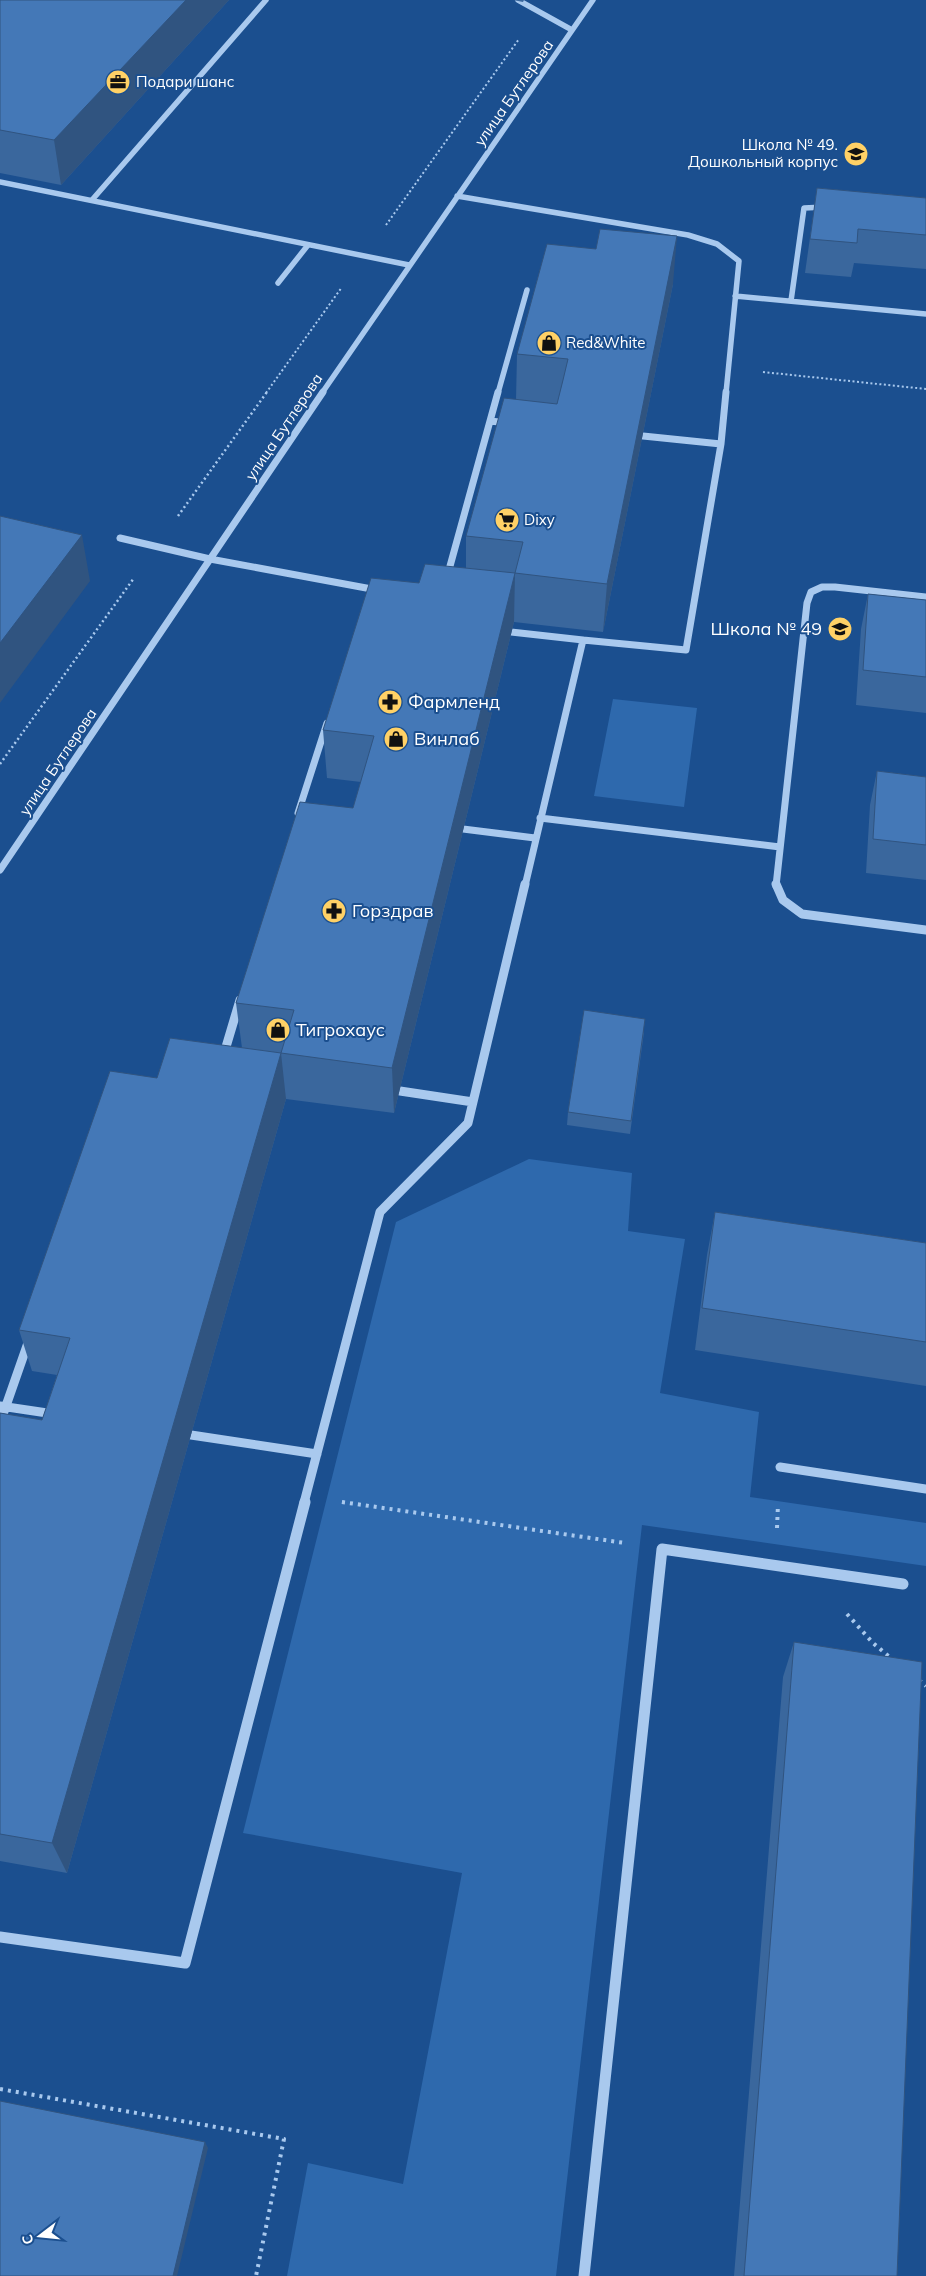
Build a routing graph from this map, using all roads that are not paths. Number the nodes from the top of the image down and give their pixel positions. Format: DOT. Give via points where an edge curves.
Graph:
graph roads {
  1 [pos="266,0"];
  2 [pos="518,0"];
  3 [pos="593,0"];
  4 [pos="572,30"];
  5 [pos="0,182"];
  6 [pos="457,196"];
  7 [pos="92,200"];
  8 [pos="832,207"];
  9 [pos="308,245"];
  10 [pos="409,266"];
  11 [pos="278,283"];
  12 [pos="527,290"];
  13 [pos="735,296"];
  14 [pos="791,301"];
  15 [pos="926,314"];
  16 [pos="490,421"];
  17 [pos="517,424"];
  18 [pos="643,436"];
  19 [pos="721,444"];
  20 [pos="120,538"];
  21 [pos="210,559"];
  22 [pos="444,588"];
  23 [pos="387,592"];
  24 [pos="926,597"];
  25 [pos="511,632"];
  26 [pos="583,640"];
  27 [pos="329,717"];
  28 [pos="300,809"];
  29 [pos="310,810"];
  30 [pos="297,818"];
  31 [pos="540,818"];
  32 [pos="463,829"];
  33 [pos="535,838"];
  34 [pos="780,847"];
  35 [pos="0,870"];
  36 [pos="926,930"];
  37 [pos="242,993"];
  38 [pos="219,1067"];
  39 [pos="400,1092"];
  40 [pos="473,1102"];
  41 [pos="32,1332"];
  42 [pos="3,1406"];
  43 [pos="60,1415"];
  44 [pos="0,1423"];
  45 [pos="191,1435"];
  46 [pos="317,1454"];
  47 [pos="780,1467"];
  48 [pos="926,1489"];
  49 [pos="903,1584"];
  50 [pos="0,1937"];
  51 [pos="584,2276"];
  1 -- 7 [label="street"];
  2 -- 4 [label="street"];
  3 -- 4 [label="street, улица Бутлерова"];
  4 -- 6 [label="street, улица Бутлерова"];
  5 -- 7 [label="street"];
  6 -- 10 [label="street, улица Бутлерова"];
  6 -- 13 [label="street" via="688,235 717,244 739,261"];
  7 -- 9 [label="street"];
  8 -- 14 [label="street" via="804,208"];
  9 -- 10 [label="street"];
  9 -- 11 [label="street"];
  10 -- 21 [label="street, улица Бутлерова"];
  12 -- 16 [label="street"];
  13 -- 14 [label="street"];
  13 -- 19 [label="street"];
  14 -- 15 [label="lane"];
  16 -- 17 [label="street"];
  16 -- 22 [label="street"];
  18 -- 19 [label="street"];
  19 -- 26 [label="street" via="686,650"];
  20 -- 21 [label="street"];
  21 -- 23 [label="street" via="368,594"];
  21 -- 35 [label="street, улица Бутлерова"];
  24 -- 34 [label="street" via="835,587 822,587 811,592 806,603"];
  25 -- 26 [label="street"];
  26 -- 31 [label="street"];
  27 -- 28 [label="street"];
  28 -- 29 [label="street"];
  28 -- 30 [label="street"];
  31 -- 33 [label="street"];
  31 -- 34 [label="street"];
  32 -- 33 [label="street"];
  33 -- 40 [label="street"];
  34 -- 36 [label="street" via="776,887 783,900 802,914"];
  37 -- 38 [label="street"];
  39 -- 40 [label="street"];
  40 -- 46 [label="street" via="468,1124 380,1212"];
  41 -- 42 [label="street"];
  42 -- 43 [label="street"];
  42 -- 44 [label="street"];
  45 -- 46 [label="street"];
  46 -- 50 [label="street" via="185,1963"];
  47 -- 48 [label="street"];
  49 -- 51 [label="lane" via="662,1549"];
}
